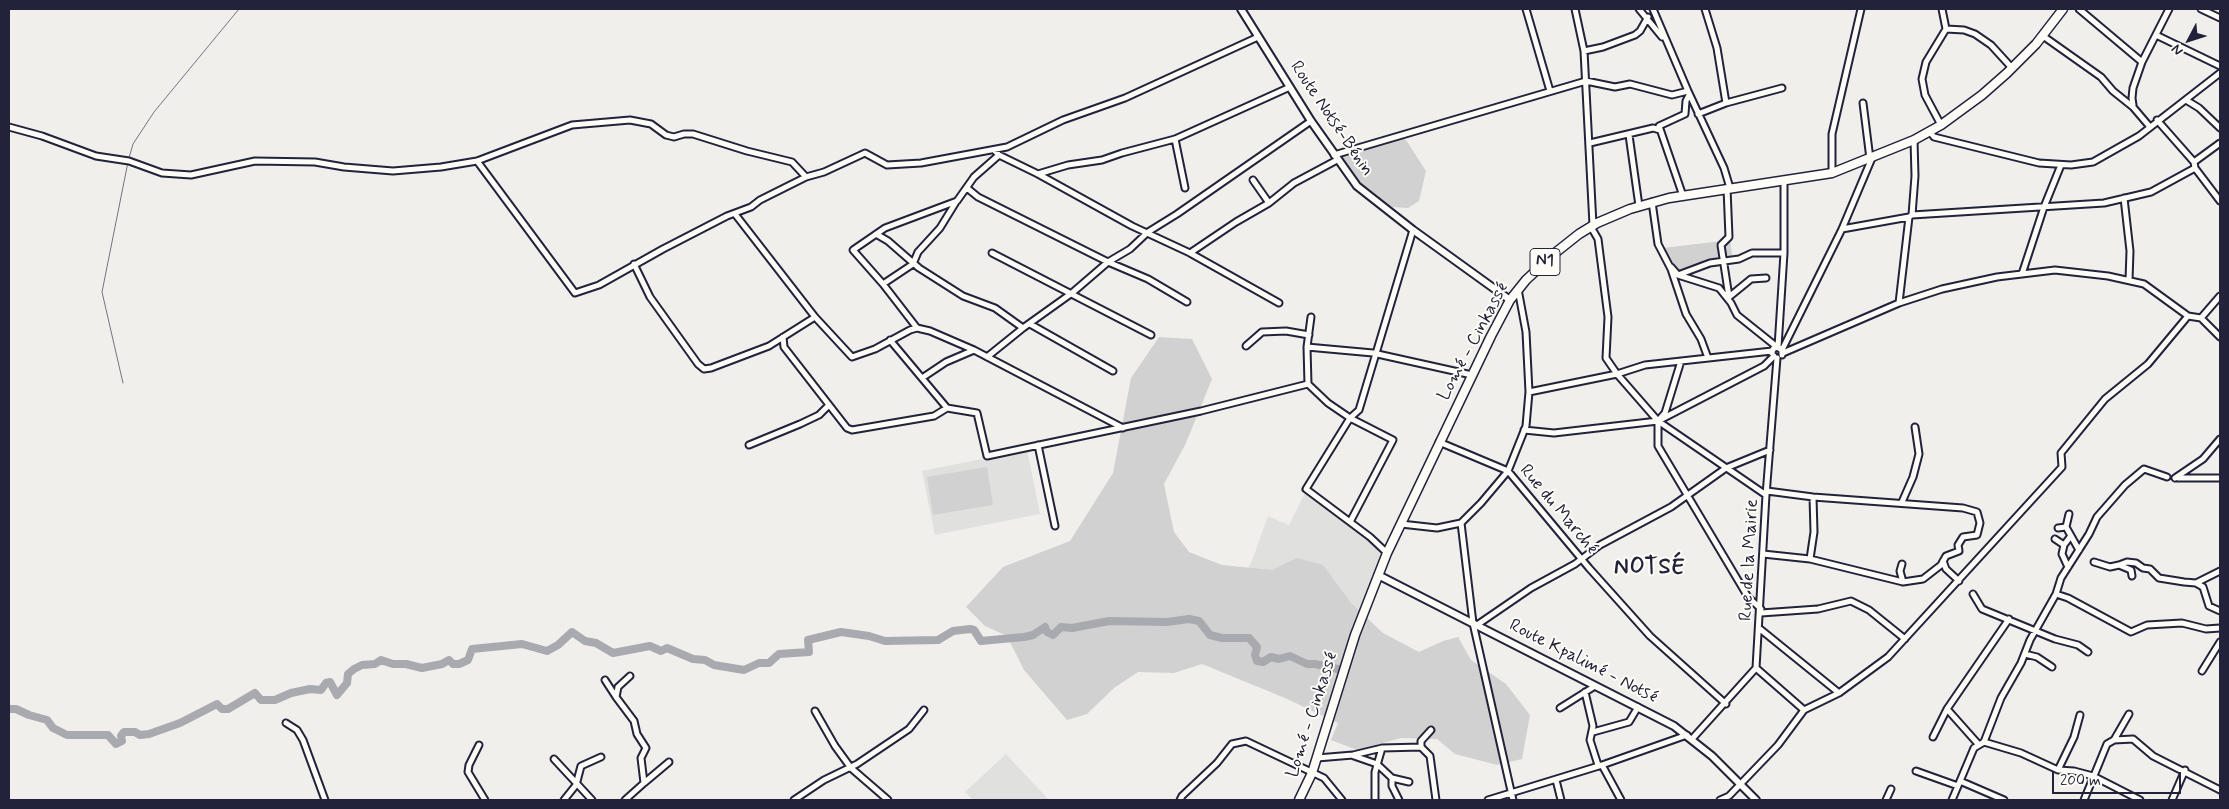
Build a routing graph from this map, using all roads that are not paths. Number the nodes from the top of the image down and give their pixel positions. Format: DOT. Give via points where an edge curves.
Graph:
graph roads {
  1 [pos="1241,9"];
  2 [pos="1526,9"];
  3 [pos="1575,9"];
  4 [pos="1639,9"];
  5 [pos="1653,9"];
  6 [pos="1705,9"];
  7 [pos="1862,9"];
  8 [pos="1942,9"];
  9 [pos="2063,9"];
  10 [pos="2079,9"];
  11 [pos="2169,9"];
  12 [pos="2201,9"];
  13 [pos="1648,18"];
  14 [pos="2220,18"];
  15 [pos="1946,29"];
  16 [pos="2156,35"];
  17 [pos="2043,36"];
  18 [pos="1258,37"];
  19 [pos="1667,46"];
  20 [pos="1584,51"];
  21 [pos="2142,62"];
  22 [pos="2220,66"];
  23 [pos="2012,68"];
  24 [pos="2220,74"];
  25 [pos="1586,81"];
  26 [pos="1290,87"];
  27 [pos="1782,88"];
  28 [pos="1550,91"];
  29 [pos="1688,93"];
  30 [pos="2186,100"];
  31 [pos="1726,103"];
  32 [pos="1863,103"];
  33 [pos="2133,106"];
  34 [pos="1698,114"];
  35 [pos="2157,120"];
  36 [pos="1311,121"];
  37 [pos="1941,125"];
  38 [pos="9,127"];
  39 [pos="2150,127"];
  40 [pos="2220,128"];
  41 [pos="1660,130"];
  42 [pos="1930,132"];
  43 [pos="1629,135"];
  44 [pos="1175,139"];
  45 [pos="1914,140"];
  46 [pos="1590,143"];
  47 [pos="2220,143"];
  48 [pos="997,153"];
  49 [pos="1335,157"];
  50 [pos="1871,158"];
  51 [pos="478,161"];
  52 [pos="2061,165"];
  53 [pos="2194,165"];
  54 [pos="1832,173"];
  55 [pos="1038,174"];
  56 [pos="806,177"];
  57 [pos="1253,180"];
  58 [pos="1784,181"];
  59 [pos="967,188"];
  60 [pos="1185,188"];
  61 [pos="1729,188"];
  62 [pos="1683,196"];
  63 [pos="2124,198"];
  64 [pos="957,202"];
  65 [pos="1652,202"];
  66 [pos="2220,202"];
  67 [pos="1269,203"];
  68 [pos="1639,206"];
  69 [pos="2044,207"];
  70 [pos="735,214"];
  71 [pos="1910,216"];
  72 [pos="1592,226"];
  73 [pos="1842,229"];
  74 [pos="1413,230"];
  75 [pos="1148,232"];
  76 [pos="876,234"];
  77 [pos="992,253"];
  78 [pos="1190,253"];
  79 [pos="1784,253"];
  80 [pos="1108,262"];
  81 [pos="1724,262"];
  82 [pos="634,264"];
  83 [pos="913,264"];
  84 [pos="1669,265"];
  85 [pos="2022,274"];
  86 [pos="1678,275"];
  87 [pos="1766,278"];
  88 [pos="2129,280"];
  89 [pos="883,284"];
  90 [pos="1518,289"];
  91 [pos="1072,293"];
  92 [pos="2220,296"];
  93 [pos="1510,300"];
  94 [pos="1730,300"];
  95 [pos="1187,302"];
  96 [pos="1278,303"];
  97 [pos="1899,303"];
  98 [pos="2188,316"];
  99 [pos="815,317"];
  100 [pos="1311,317"];
  101 [pos="2201,318"];
  102 [pos="1030,324"];
  103 [pos="917,328"];
  104 [pos="1023,328"];
  105 [pos="1151,335"];
  106 [pos="1309,335"];
  107 [pos="783,336"];
  108 [pos="2220,337"];
  109 [pos="890,340"];
  110 [pos="1246,346"];
  111 [pos="1307,347"];
  112 [pos="974,350"];
  113 [pos="1777,352"];
  114 [pos="1377,354"];
  115 [pos="987,357"];
  116 [pos="1708,358"];
  117 [pos="1681,361"];
  118 [pos="1113,370"];
  119 [pos="1617,374"];
  120 [pos="1472,375"];
  121 [pos="922,378"];
  122 [pos="1308,384"];
  123 [pos="1529,392"];
  124 [pos="828,406"];
  125 [pos="947,408"];
  126 [pos="1350,418"];
  127 [pos="1658,421"];
  128 [pos="1916,427"];
  129 [pos="1123,428"];
  130 [pos="1524,430"];
  131 [pos="2220,439"];
  132 [pos="1439,442"];
  133 [pos="750,445"];
  134 [pos="1038,446"];
  135 [pos="1770,450"];
  136 [pos="1726,468"];
  137 [pos="1508,471"];
  138 [pos="2167,477"];
  139 [pos="2220,478"];
  140 [pos="1766,493"];
  141 [pos="1687,495"];
  142 [pos="1813,496"];
  143 [pos="1902,502"];
  144 [pos="2069,514"];
  145 [pos="1350,522"];
  146 [pos="1461,523"];
  147 [pos="1401,524"];
  148 [pos="1055,526"];
  149 [pos="2066,527"];
  150 [pos="2058,528"];
  151 [pos="2070,537"];
  152 [pos="2055,539"];
  153 [pos="2064,545"];
  154 [pos="2079,550"];
  155 [pos="1387,553"];
  156 [pos="1764,554"];
  157 [pos="1582,559"];
  158 [pos="1810,560"];
  159 [pos="1943,561"];
  160 [pos="2094,562"];
  161 [pos="1902,564"];
  162 [pos="2119,565"];
  163 [pos="2068,567"];
  164 [pos="2220,571"];
  165 [pos="1378,575"];
  166 [pos="2132,576"];
  167 [pos="1959,580"];
  168 [pos="1903,582"];
  169 [pos="2196,583"];
  170 [pos="1973,594"];
  171 [pos="2056,594"];
  172 [pos="1761,611"];
  173 [pos="2220,611"];
  174 [pos="2009,620"];
  175 [pos="1475,624"];
  176 [pos="2220,628"];
  177 [pos="1760,630"];
  178 [pos="2036,631"];
  179 [pos="1905,639"];
  180 [pos="2220,642"];
  181 [pos="2088,652"];
  182 [pos="2025,654"];
  183 [pos="2052,667"];
  184 [pos="1756,668"];
  185 [pos="2202,672"];
  186 [pos="630,676"];
  187 [pos="606,680"];
  188 [pos="1595,686"];
  189 [pos="1585,692"];
  190 [pos="1839,693"];
  191 [pos="616,698"];
  192 [pos="1726,704"];
  193 [pos="1638,707"];
  194 [pos="1560,708"];
  195 [pos="1947,709"];
  196 [pos="815,710"];
  197 [pos="924,710"];
  198 [pos="1804,710"];
  199 [pos="2129,714"];
  200 [pos="2080,715"];
  201 [pos="286,723"];
  202 [pos="1431,730"];
  203 [pos="1593,732"];
  204 [pos="1690,737"];
  205 [pos="1933,737"];
  206 [pos="2114,740"];
  207 [pos="1981,743"];
  208 [pos="479,745"];
  209 [pos="1421,747"];
  210 [pos="1382,748"];
  211 [pos="1353,755"];
  212 [pos="600,757"];
  213 [pos="1317,758"];
  214 [pos="554,759"];
  215 [pos="669,762"];
  216 [pos="1377,764"];
  217 [pos="1600,765"];
  218 [pos="851,768"];
  219 [pos="2058,770"];
  220 [pos="2185,770"];
  221 [pos="1916,771"];
  222 [pos="1312,773"];
  223 [pos="2093,776"];
  224 [pos="1392,778"];
  225 [pos="1556,780"];
  226 [pos="1408,782"];
  227 [pos="644,783"];
  228 [pos="1959,784"];
  229 [pos="576,785"];
  230 [pos="1740,785"];
  231 [pos="1891,789"];
  232 [pos="2220,790"];
  233 [pos="1512,794"];
  234 [pos="325,800"];
  235 [pos="485,800"];
  236 [pos="564,800"];
  237 [pos="592,800"];
  238 [pos="625,800"];
  239 [pos="794,800"];
  240 [pos="888,800"];
  241 [pos="1180,800"];
  242 [pos="1299,800"];
  243 [pos="1342,800"];
  244 [pos="1375,800"];
  245 [pos="1398,800"];
  246 [pos="1436,800"];
  247 [pos="1488,800"];
  248 [pos="1514,800"];
  249 [pos="1561,800"];
  250 [pos="1621,800"];
  251 [pos="1720,800"];
  252 [pos="1756,800"];
  253 [pos="1886,800"];
  254 [pos="1952,800"];
  255 [pos="2004,800"];
  256 [pos="2084,800"];
  257 [pos="2140,800"];
  258 [pos="2172,800"];
  1 -- 18 [label="main road, Route Notsé-Bénin"];
  2 -- 28 [label="street"];
  3 -- 20 [label="street"];
  4 -- 13 [label="street"];
  5 -- 19 [label="street"];
  6 -- 31 [label="street" via="1717,48"];
  7 -- 54 [label="street" via="1832,134"];
  8 -- 15 [label="street"];
  9 -- 17 [label="highway, Lomé - Cinkassé / N1"];
  10 -- 21 [label="street"];
  11 -- 16 [label="street"];
  12 -- 14 [label="street"];
  13 -- 19 [label="street"];
  13 -- 20 [label="street" via="1635,35"];
  15 -- 23 [label="street" via="1975,34"];
  15 -- 37 [label="street" via="1926,62 1922,79 1925,94"];
  16 -- 21 [label="street"];
  16 -- 22 [label="street"];
  17 -- 23 [label="highway, Lomé - Cinkassé / N1"];
  17 -- 33 [label="street" via="2101,77"];
  18 -- 26 [label="main road, Route Notsé-Bénin"];
  18 -- 48 [label="street" via="1125,98 1063,120"];
  19 -- 29 [label="street"];
  20 -- 25 [label="street"];
  21 -- 33 [label="street" via="2133,88"];
  23 -- 37 [label="highway, Lomé - Cinkassé / N1"];
  24 -- 30 [label="street"];
  25 -- 28 [label="street"];
  25 -- 29 [label="street" via="1615,87 1630,84 1672,95"];
  25 -- 46 [label="street"];
  26 -- 36 [label="main road, Route Notsé-Bénin"];
  26 -- 44 [label="street"];
  27 -- 31 [label="street"];
  28 -- 49 [label="street"];
  29 -- 34 [label="street"];
  29 -- 41 [label="street" via="1686,114 1662,124"];
  30 -- 35 [label="street"];
  30 -- 40 [label="street"];
  31 -- 34 [label="street"];
  32 -- 50 [label="street"];
  33 -- 39 [label="street"];
  34 -- 61 [label="street" via="1724,168"];
  35 -- 39 [label="street"];
  35 -- 53 [label="street"];
  36 -- 49 [label="main road, Route Notsé-Bénin"];
  36 -- 75 [label="street"];
  37 -- 42 [label="highway, Lomé - Cinkassé / N1"];
  38 -- 51 [label="street" via="96,156 178,174 204,173 256,161 315,162 393,171"];
  39 -- 52 [label="street" via="2118,150 2093,162"];
  41 -- 43 [label="street" via="1653,128"];
  41 -- 62 [label="street"];
  42 -- 45 [label="highway, Lomé - Cinkassé / N1"];
  42 -- 52 [label="street" via="1934,136 1994,152"];
  43 -- 46 [label="street"];
  43 -- 68 [label="street"];
  44 -- 55 [label="street"];
  44 -- 60 [label="street"];
  45 -- 50 [label="highway, Lomé - Cinkassé / N1"];
  45 -- 71 [label="street" via="1915,176"];
  46 -- 72 [label="street"];
  47 -- 53 [label="street"];
  48 -- 55 [label="street"];
  48 -- 56 [label="street" via="887,165 865,154"];
  48 -- 59 [label="street"];
  49 -- 67 [label="street"];
  49 -- 74 [label="main road, Route Notsé-Bénin" via="1366,195"];
  50 -- 54 [label="highway, Lomé - Cinkassé / N1"];
  50 -- 73 [label="street"];
  51 -- 56 [label="street" via="572,125 630,120 651,124 666,136 693,134 747,152 792,162"];
  51 -- 82 [label="street" via="575,293 599,285"];
  52 -- 69 [label="street"];
  53 -- 63 [label="street" via="2151,192"];
  53 -- 66 [label="street"];
  54 -- 58 [label="highway, Lomé - Cinkassé / N1"];
  55 -- 75 [label="street"];
  56 -- 70 [label="street"];
  57 -- 67 [label="street"];
  58 -- 61 [label="highway, Lomé - Cinkassé / N1"];
  58 -- 79 [label="street, Rue de la Mairie"];
  59 -- 64 [label="street"];
  59 -- 80 [label="street" via="978,197"];
  61 -- 62 [label="highway, Lomé - Cinkassé / N1"];
  61 -- 81 [label="street" via="1729,237 1721,245"];
  62 -- 65 [label="highway, Lomé - Cinkassé / N1"];
  63 -- 69 [label="street" via="2104,203"];
  63 -- 88 [label="street" via="2130,251"];
  64 -- 76 [label="street"];
  64 -- 83 [label="street" via="940,228 918,252"];
  65 -- 68 [label="highway, Lomé - Cinkassé / N1"];
  65 -- 84 [label="street" via="1658,244"];
  67 -- 78 [label="street"];
  68 -- 72 [label="highway, Lomé - Cinkassé / N1"];
  69 -- 71 [label="street"];
  69 -- 85 [label="street"];
  70 -- 82 [label="street"];
  70 -- 99 [label="street"];
  71 -- 73 [label="street"];
  71 -- 97 [label="street"];
  72 -- 90 [label="highway, Lomé - Cinkassé / N1" via="1555,252"];
  72 -- 119 [label="street" via="1598,239 1608,317 1606,358"];
  73 -- 113 [label="street"];
  74 -- 93 [label="main road, Route Notsé-Bénin"];
  74 -- 114 [label="street"];
  75 -- 78 [label="street"];
  75 -- 80 [label="street"];
  76 -- 83 [label="street"];
  76 -- 89 [label="street" via="853,250"];
  77 -- 91 [label="street"];
  78 -- 96 [label="street"];
  79 -- 81 [label="street" via="1752,253"];
  79 -- 113 [label="street, Rue de la Mairie"];
  80 -- 91 [label="street"];
  80 -- 95 [label="street" via="1148,279"];
  81 -- 86 [label="street" via="1710,263"];
  81 -- 94 [label="street"];
  82 -- 107 [label="street" via="650,297 704,369 760,350"];
  83 -- 89 [label="street"];
  83 -- 104 [label="street" via="963,296 995,308"];
  84 -- 86 [label="street"];
  84 -- 116 [label="street" via="1686,314"];
  85 -- 88 [label="street" via="2055,270"];
  85 -- 97 [label="street" via="1942,289"];
  86 -- 94 [label="street" via="1719,288"];
  87 -- 94 [label="street" via="1751,279"];
  88 -- 98 [label="street" via="2149,287"];
  89 -- 103 [label="street"];
  90 -- 93 [label="highway, Lomé - Cinkassé / N1"];
  90 -- 123 [label="street" via="1526,332"];
  91 -- 102 [label="street"];
  91 -- 105 [label="street"];
  92 -- 101 [label="street"];
  93 -- 120 [label="highway, Lomé - Cinkassé / N1"];
  94 -- 113 [label="street" via="1737,315"];
  97 -- 113 [label="street"];
  98 -- 101 [label="street"];
  98 -- 167 [label="street" via="2148,364 2106,399 2061,454 2062,467"];
  99 -- 107 [label="street"];
  99 -- 109 [label="street" via="852,357"];
  100 -- 106 [label="street"];
  101 -- 108 [label="street"];
  102 -- 104 [label="street"];
  102 -- 118 [label="street"];
  103 -- 109 [label="street"];
  103 -- 112 [label="street" via="930,330"];
  104 -- 115 [label="street"];
  106 -- 110 [label="street" via="1286,331 1262,332"];
  106 -- 111 [label="street"];
  107 -- 124 [label="street" via="784,347"];
  109 -- 121 [label="street"];
  111 -- 114 [label="street"];
  111 -- 122 [label="street"];
  112 -- 115 [label="street"];
  112 -- 121 [label="street" via="946,362"];
  113 -- 116 [label="street"];
  113 -- 127 [label="street" via="1764,366"];
  113 -- 135 [label="street, Rue de la Mairie"];
  114 -- 120 [label="street"];
  114 -- 126 [label="street" via="1359,410"];
  115 -- 129 [label="street"];
  116 -- 117 [label="street"];
  117 -- 119 [label="street"];
  117 -- 127 [label="street" via="1665,413"];
  119 -- 123 [label="street"];
  119 -- 127 [label="street"];
  120 -- 132 [label="highway, Lomé - Cinkassé / N1"];
  121 -- 125 [label="street"];
  122 -- 126 [label="street"];
  122 -- 129 [label="street"];
  123 -- 130 [label="street"];
  124 -- 125 [label="street" via="852,430 934,416"];
  124 -- 133 [label="street" via="819,415"];
  125 -- 134 [label="street" via="977,414 987,456"];
  126 -- 145 [label="street" via="1306,489"];
  126 -- 145 [label="street" via="1393,440"];
  127 -- 130 [label="street" via="1554,433"];
  127 -- 136 [label="street"];
  127 -- 141 [label="street" via="1658,446"];
  128 -- 143 [label="street" via="1919,454"];
  129 -- 134 [label="street"];
  130 -- 137 [label="street"];
  131 -- 139 [label="street" via="2203,459 2175,478"];
  132 -- 137 [label="street, Rue du Marché"];
  132 -- 147 [label="highway, Lomé - Cinkassé / N1"];
  134 -- 148 [label="street"];
  135 -- 136 [label="street"];
  135 -- 140 [label="street, Rue de la Mairie"];
  136 -- 140 [label="street"];
  136 -- 141 [label="street"];
  137 -- 146 [label="street"];
  137 -- 157 [label="street, Rue du Marché"];
  138 -- 154 [label="street" via="2144,468 2124,485 2097,517"];
  140 -- 142 [label="street"];
  140 -- 156 [label="street, Rue de la Mairie"];
  141 -- 157 [label="street"];
  141 -- 172 [label="street" via="1748,597"];
  142 -- 143 [label="street"];
  142 -- 158 [label="street" via="1814,532"];
  143 -- 159 [label="street" via="1977,512 1980,523 1977,535 1963,537 1958,550"];
  144 -- 149 [label="street"];
  145 -- 155 [label="street"];
  146 -- 147 [label="street" via="1437,528"];
  146 -- 175 [label="street"];
  147 -- 155 [label="highway, Lomé - Cinkassé / N1"];
  149 -- 150 [label="street"];
  149 -- 151 [label="street"];
  151 -- 153 [label="street"];
  151 -- 154 [label="street"];
  152 -- 153 [label="street"];
  153 -- 163 [label="street" via="2062,554"];
  154 -- 163 [label="street"];
  155 -- 165 [label="highway, Lomé - Cinkassé / N1"];
  156 -- 158 [label="street"];
  156 -- 172 [label="street, Rue de la Mairie"];
  157 -- 175 [label="street"];
  157 -- 192 [label="street, Rue du Marché" via="1650,636"];
  158 -- 168 [label="street"];
  159 -- 167 [label="street" via="1951,576"];
  159 -- 168 [label="street" via="1923,579"];
  160 -- 162 [label="street"];
  161 -- 168 [label="street"];
  162 -- 166 [label="street" via="2131,570"];
  162 -- 169 [label="street" via="2136,563 2150,569 2159,578"];
  163 -- 171 [label="street"];
  164 -- 169 [label="street"];
  165 -- 175 [label="main road, Route Kpalimé - Notsé"];
  165 -- 213 [label="highway, Lomé - Cinkassé / N1" via="1355,635"];
  167 -- 179 [label="street"];
  169 -- 173 [label="street" via="2203,587 2209,606"];
  170 -- 174 [label="street" via="1982,609"];
  171 -- 176 [label="street" via="2131,632 2147,625 2182,623 2206,629"];
  171 -- 178 [label="street"];
  172 -- 177 [label="street, Rue de la Mairie"];
  172 -- 179 [label="street" via="1818,609 1852,601 1869,610"];
  174 -- 178 [label="street"];
  174 -- 195 [label="street"];
  175 -- 188 [label="main road, Route Kpalimé - Notsé"];
  175 -- 233 [label="street"];
  177 -- 184 [label="street, Rue de la Mairie"];
  177 -- 190 [label="street"];
  178 -- 181 [label="street" via="2078,645"];
  178 -- 182 [label="street"];
  179 -- 190 [label="street" via="1888,658"];
  180 -- 185 [label="street"];
  182 -- 183 [label="street" via="2037,657"];
  182 -- 207 [label="street"];
  184 -- 192 [label="street"];
  184 -- 198 [label="street"];
  186 -- 191 [label="street" via="618,688"];
  187 -- 191 [label="street"];
  188 -- 189 [label="street"];
  188 -- 193 [label="main road, Route Kpalimé - Notsé"];
  189 -- 194 [label="street"];
  189 -- 203 [label="street"];
  190 -- 198 [label="street"];
  191 -- 227 [label="street" via="634,721 636,734 646,748 641,758"];
  192 -- 204 [label="street"];
  193 -- 203 [label="street" via="1629,722"];
  193 -- 204 [label="main road, Route Kpalimé - Notsé"];
  195 -- 205 [label="street"];
  195 -- 207 [label="street"];
  196 -- 218 [label="street"];
  197 -- 218 [label="street" via="909,729"];
  198 -- 230 [label="street" via="1778,745"];
  199 -- 206 [label="street"];
  200 -- 219 [label="street" via="2074,737"];
  201 -- 234 [label="street" via="297,730 303,740"];
  202 -- 209 [label="street" via="1420,741"];
  203 -- 217 [label="street" via="1590,740"];
  204 -- 217 [label="street"];
  204 -- 230 [label="main road, Route Kpalimé - Notsé"];
  206 -- 220 [label="street" via="2132,739 2153,756"];
  206 -- 223 [label="street" via="2107,744"];
  207 -- 219 [label="street" via="2020,753"];
  207 -- 228 [label="street" via="1974,748"];
  208 -- 235 [label="street" via="468,772"];
  209 -- 210 [label="street"];
  209 -- 246 [label="street" via="1430,756"];
  210 -- 211 [label="street"];
  210 -- 216 [label="street"];
  211 -- 213 [label="street"];
  211 -- 216 [label="street"];
  212 -- 229 [label="street" via="581,766"];
  213 -- 222 [label="highway, Lomé - Cinkassé / N1"];
  214 -- 229 [label="street"];
  215 -- 227 [label="street"];
  216 -- 224 [label="street"];
  216 -- 244 [label="street"];
  217 -- 225 [label="street"];
  217 -- 250 [label="street"];
  218 -- 239 [label="street" via="824,780"];
  218 -- 240 [label="street"];
  219 -- 223 [label="street"];
  220 -- 232 [label="street"];
  220 -- 258 [label="street"];
  221 -- 228 [label="street"];
  222 -- 241 [label="street" via="1246,740 1237,741"];
  222 -- 242 [label="highway, Lomé - Cinkassé / N1"];
  222 -- 243 [label="street" via="1324,778"];
  223 -- 256 [label="street"];
  223 -- 257 [label="street"];
  224 -- 226 [label="street"];
  224 -- 245 [label="street"];
  225 -- 233 [label="street"];
  225 -- 249 [label="street"];
  227 -- 238 [label="street"];
  228 -- 254 [label="street"];
  228 -- 255 [label="street"];
  229 -- 236 [label="street"];
  229 -- 237 [label="street"];
  230 -- 251 [label="street"];
  230 -- 252 [label="main road, Route Kpalimé - Notsé"];
  231 -- 253 [label="street"];
  233 -- 247 [label="street"];
  233 -- 248 [label="street"];
}
